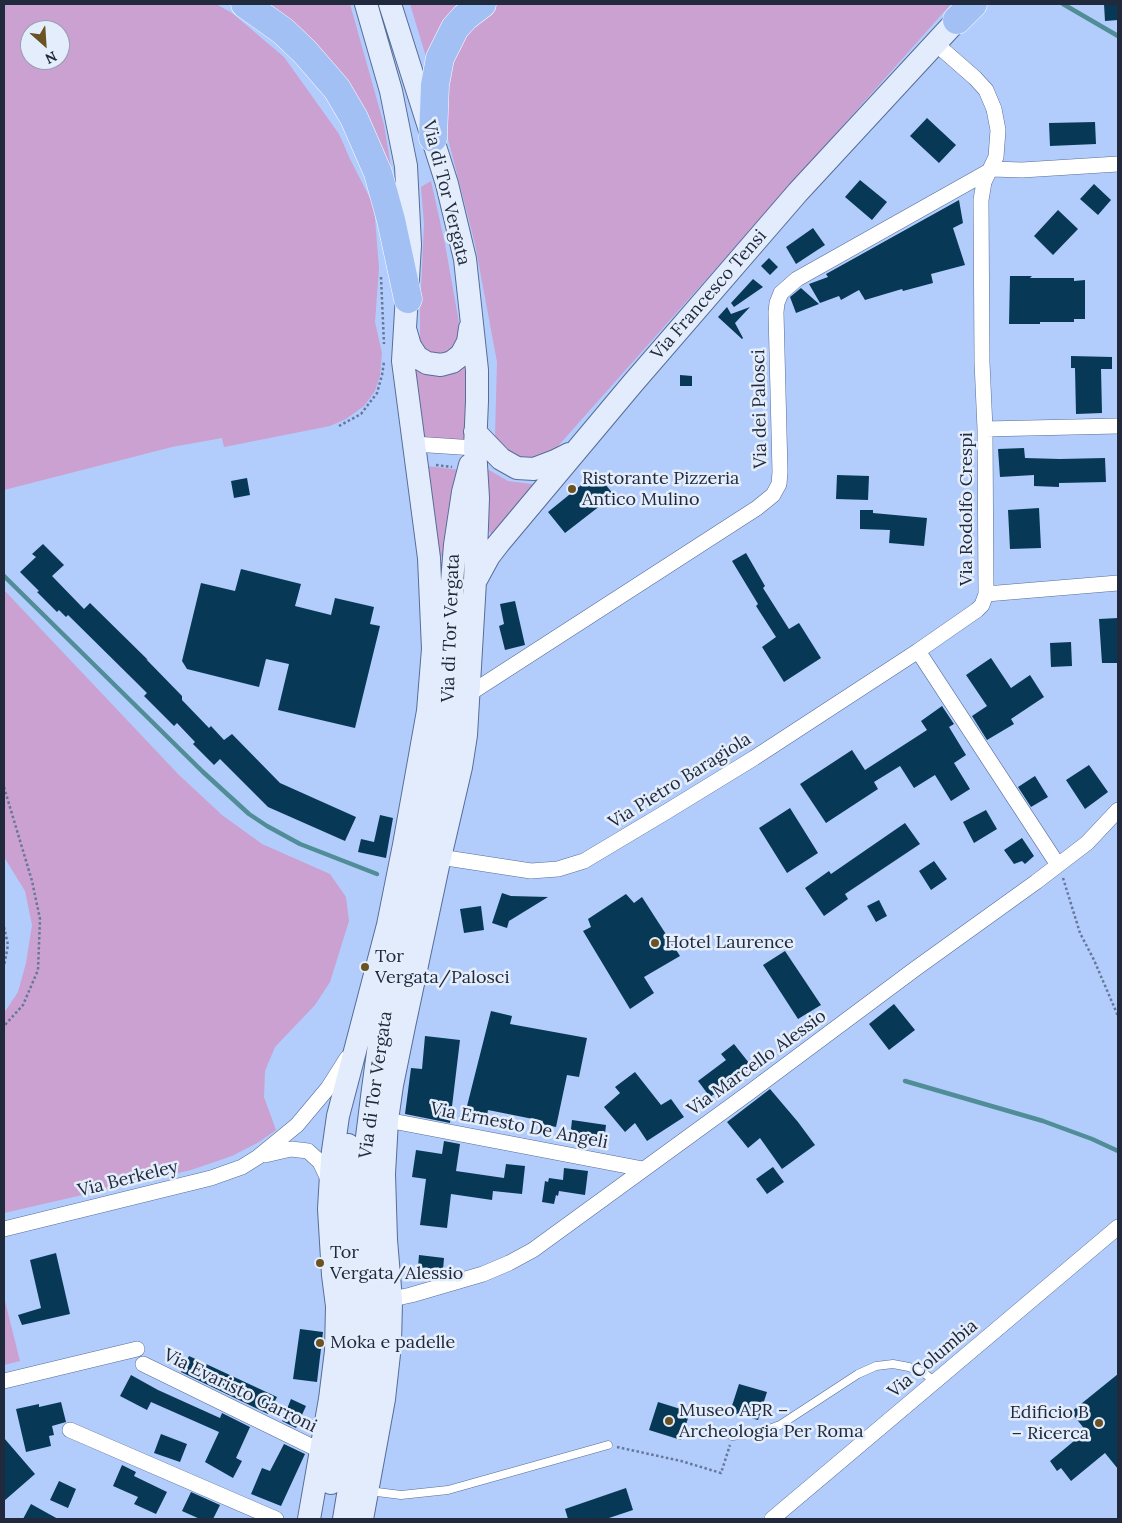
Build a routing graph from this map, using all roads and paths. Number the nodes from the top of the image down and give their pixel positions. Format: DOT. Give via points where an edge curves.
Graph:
graph roads {
  1 [pos="246,4"];
  2 [pos="366,4"];
  3 [pos="390,4"];
  4 [pos="482,4"];
  5 [pos="963,9"];
  6 [pos="935,43"];
  7 [pos="433,138"];
  8 [pos="1118,164"];
  9 [pos="992,169"];
  10 [pos="381,273"];
  11 [pos="406,309"];
  12 [pos="470,313"];
  13 [pos="385,351"];
  14 [pos="384,359"];
  15 [pos="339,426"];
  16 [pos="1118,426"];
  17 [pos="985,429"];
  18 [pos="475,440"];
  19 [pos="414,444"];
  20 [pos="576,450"];
  21 [pos="435,465"];
  22 [pos="460,467"];
  23 [pos="475,581"];
  24 [pos="1118,583"];
  25 [pos="986,594"];
  26 [pos="918,651"];
  27 [pos="469,694"];
  28 [pos="4,787"];
  29 [pos="1118,810"];
  30 [pos="440,857"];
  31 [pos="1058,865"];
  32 [pos="4,927"];
  33 [pos="4,966"];
  34 [pos="1118,1016"];
  35 [pos="4,1026"];
  36 [pos="359,1040"];
  37 [pos="387,1120"];
  38 [pos="258,1157"];
  39 [pos="643,1169"];
  40 [pos="330,1185"];
  41 [pos="1118,1227"];
  42 [pos="4,1229"];
  43 [pos="363,1303"];
  44 [pos="137,1348"];
  45 [pos="143,1364"];
  46 [pos="4,1381"];
  47 [pos="935,1382"];
  48 [pos="70,1430"];
  49 [pos="732,1436"];
  50 [pos="608,1445"];
  51 [pos="321,1451"];
  52 [pos="367,1490"];
  53 [pos="276,1519"];
  54 [pos="309,1519"];
  55 [pos="324,1519"];
  56 [pos="344,1519"];
  57 [pos="362,1519"];
  58 [pos="772,1519"];
  1 -- 11 [label="highway" via="306,52 337,89 354,118 378,173 391,220"];
  2 -- 11 [label="main road, Via di Tor Vergata" via="392,91 406,166 410,245"];
  3 -- 7 [label="main road, Via di Tor Vergata"];
  4 -- 7 [label="highway" via="455,28 440,58 435,85"];
  5 -- 6 [label="main road, Via Francesco Tensi"];
  6 -- 9 [label="street, Via Rodolfo Crespi" via="981,84 992,102 998,146"];
  6 -- 20 [label="main road, Via Francesco Tensi" via="798,192"];
  7 -- 12 [label="main road, Via di Tor Vergata" via="465,259"];
  8 -- 9 [label="street"];
  9 -- 17 [label="street, Via Rodolfo Crespi" via="984,182 980,200"];
  9 -- 27 [label="street, Via dei Palosci" via="797,279 781,293 776,308 780,472 779,484 773,495"];
  10 -- 13 [label="path"];
  11 -- 12 [label="main road" via="405,329 413,352 427,364 441,365 455,360 464,351 470,334"];
  11 -- 19 [label="main road, Via di Tor Vergata" via="404,370"];
  12 -- 18 [label="main road, Via di Tor Vergata" via="477,377"];
  14 -- 15 [label="path" via="377,393 361,414"];
  16 -- 17 [label="street"];
  17 -- 25 [label="street, Via Rodolfo Crespi"];
  18 -- 19 [label="street"];
  18 -- 20 [label="main road" via="511,466 521,469 545,466"];
  18 -- 23 [label="main road, Via di Tor Vergata" via="478,498"];
  18 -- 43 [label="main road, Via di Tor Vergata" via="455,545 453,663 440,764 381,1030 376,1066 364,1172"];
  19 -- 36 [label="main road, Via di Tor Vergata" via="429,558 433,637 431,689 399,872"];
  20 -- 23 [label="main road, Via Francesco Tensi" via="493,550"];
  21 -- 22 [label="path"];
  23 -- 27 [label="main road, Via di Tor Vergata"];
  24 -- 25 [label="street"];
  25 -- 26 [label="street, Via Rodolfo Crespi" via="977,610"];
  26 -- 30 [label="street, Via Pietro Baragiola" via="754,758 584,861 550,870 531,871"];
  26 -- 31 [label="street"];
  27 -- 30 [label="main road, Via di Tor Vergata" via="461,767"];
  28 -- 35 [label="path" via="40,918 38,970 23,1005"];
  29 -- 31 [label="street, Via Marcello Alessio" via="1087,842"];
  30 -- 37 [label="main road, Via di Tor Vergata"];
  31 -- 34 [label="path" via="1080,933"];
  31 -- 39 [label="street, Via Marcello Alessio"];
  32 -- 33 [label="path" via="8,945"];
  36 -- 38 [label="street, Via Berkeley" via="316,1104"];
  36 -- 40 [label="main road, Via di Tor Vergata" via="338,1110"];
  36 -- 43 [label="main road, Via di Tor Vergata" via="346,1184"];
  37 -- 39 [label="street, Via Ernesto De Angeli"];
  37 -- 43 [label="main road, Via di Tor Vergata" via="385,1220"];
  38 -- 40 [label="street, Via Berkeley" via="291,1149 308,1151 320,1162"];
  38 -- 42 [label="street, Via Berkeley" via="211,1178"];
  39 -- 43 [label="street, Via Marcello Alessio" via="541,1244 509,1263 482,1274"];
  40 -- 43 [label="main road, Via di Tor Vergata" via="333,1275"];
  41 -- 47 [label="street, Via Columbia"];
  43 -- 51 [label="main road, Via di Tor Vergata" via="335,1359"];
  43 -- 52 [label="main road, Via di Tor Vergata" via="391,1335"];
  43 -- 55 [label="main road, Via di Tor Vergata"];
  43 -- 56 [label="main road, Via di Tor Vergata" via="370,1342"];
  44 -- 46 [label="street"];
  45 -- 51 [label="street, Via Evaristo Garroni"];
  47 -- 49 [label="lane" via="909,1367 893,1364 876,1366 858,1374 780,1426 759,1433"];
  47 -- 58 [label="street, Via Columbia"];
  48 -- 53 [label="street"];
  49 -- 50 [label="path" via="721,1473"];
  50 -- 52 [label="lane" via="448,1490 401,1495"];
  51 -- 54 [label="main road, Via di Tor Vergata"];
  52 -- 57 [label="main road, Via di Tor Vergata"];
}
